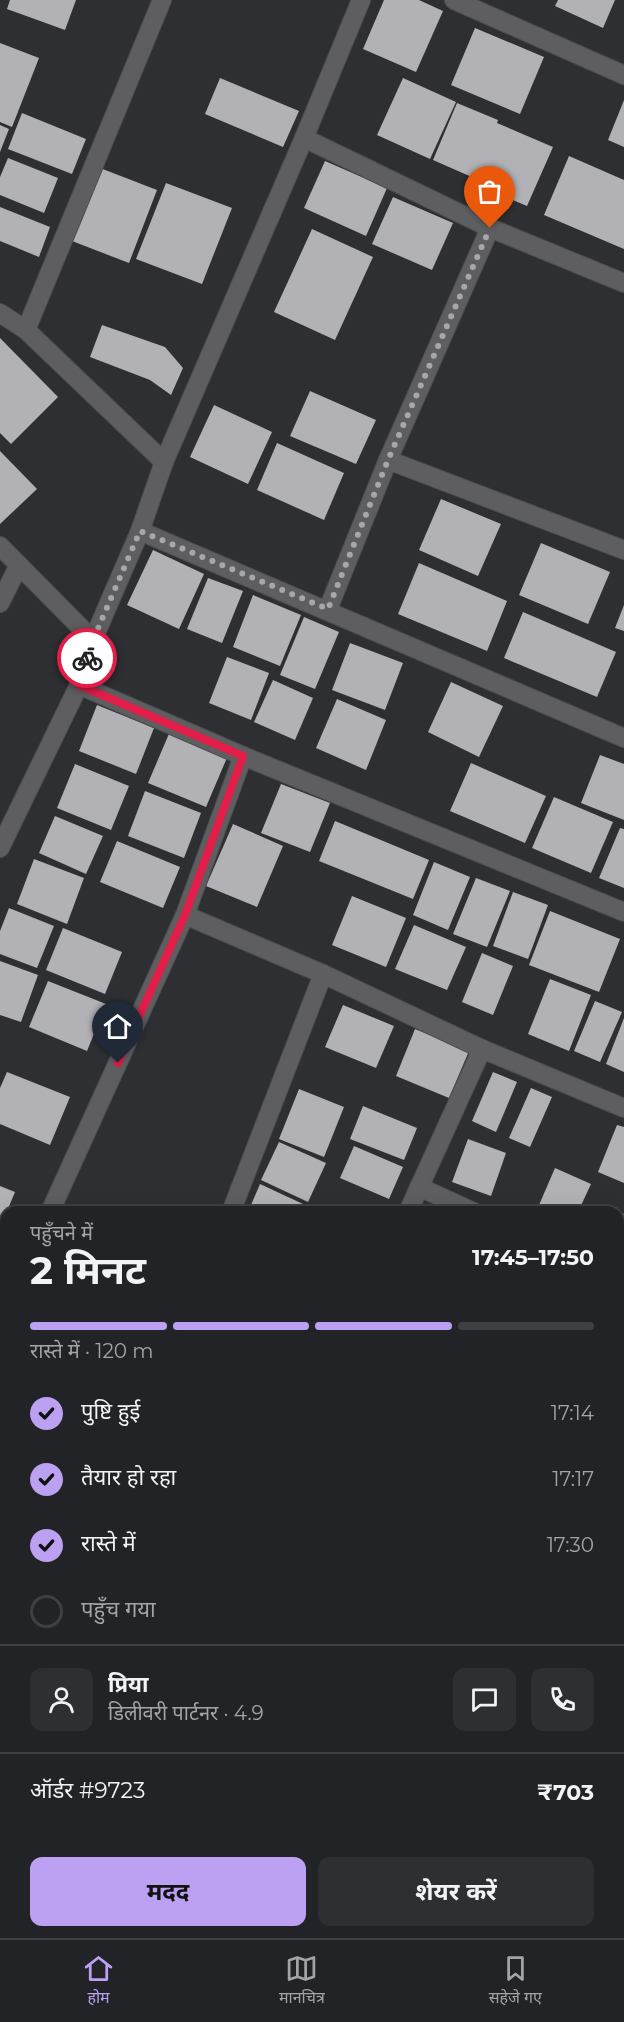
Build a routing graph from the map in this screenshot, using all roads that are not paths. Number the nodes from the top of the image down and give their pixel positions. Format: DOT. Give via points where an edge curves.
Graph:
graph roads {
  1 [pos="162,0"];
  2 [pos="360,0"];
  3 [pos="454,0"];
  4 [pos="624,75"];
  5 [pos="304,138"];
  6 [pos="490,228"];
  7 [pos="624,283"];
  8 [pos="0,314"];
  9 [pos="26,330"];
  10 [pos="388,460"];
  11 [pos="164,462"];
  12 [pos="140,531"];
  13 [pos="0,546"];
  14 [pos="624,550"];
  15 [pos="19,565"];
  16 [pos="0,603"];
  17 [pos="328,609"];
  18 [pos="93,640"];
  19 [pos="79,685"];
  20 [pos="624,738"];
  21 [pos="243,756"];
  22 [pos="0,848"];
  23 [pos="624,912"];
  24 [pos="185,915"];
  25 [pos="323,974"];
  26 [pos="482,1049"];
  27 [pos="624,1108"];
  28 [pos="419,1187"];
  29 [pos="53,1206"];
  30 [pos="233,1206"];
  31 [pos="411,1206"];
  32 [pos="461,1206"];
  1 -- 9 [label="street"];
  2 -- 5 [label="street"];
  3 -- 4 [label="street"];
  5 -- 6 [label="street"];
  5 -- 11 [label="street"];
  6 -- 7 [label="street"];
  6 -- 10 [label="street"];
  8 -- 9 [label="street"];
  9 -- 11 [label="street"];
  10 -- 14 [label="street"];
  10 -- 17 [label="street"];
  11 -- 12 [label="street"];
  12 -- 17 [label="street"];
  12 -- 18 [label="street"];
  13 -- 15 [label="street"];
  15 -- 16 [label="street"];
  15 -- 18 [label="street"];
  17 -- 20 [label="street"];
  18 -- 19 [label="street"];
  19 -- 21 [label="street"];
  19 -- 22 [label="street"];
  21 -- 23 [label="street"];
  21 -- 24 [label="street"];
  24 -- 25 [label="street"];
  24 -- 29 [label="street"];
  25 -- 26 [label="street"];
  25 -- 30 [label="street"];
  26 -- 27 [label="street"];
  26 -- 28 [label="street"];
  28 -- 31 [label="street"];
  28 -- 32 [label="street"];
}
